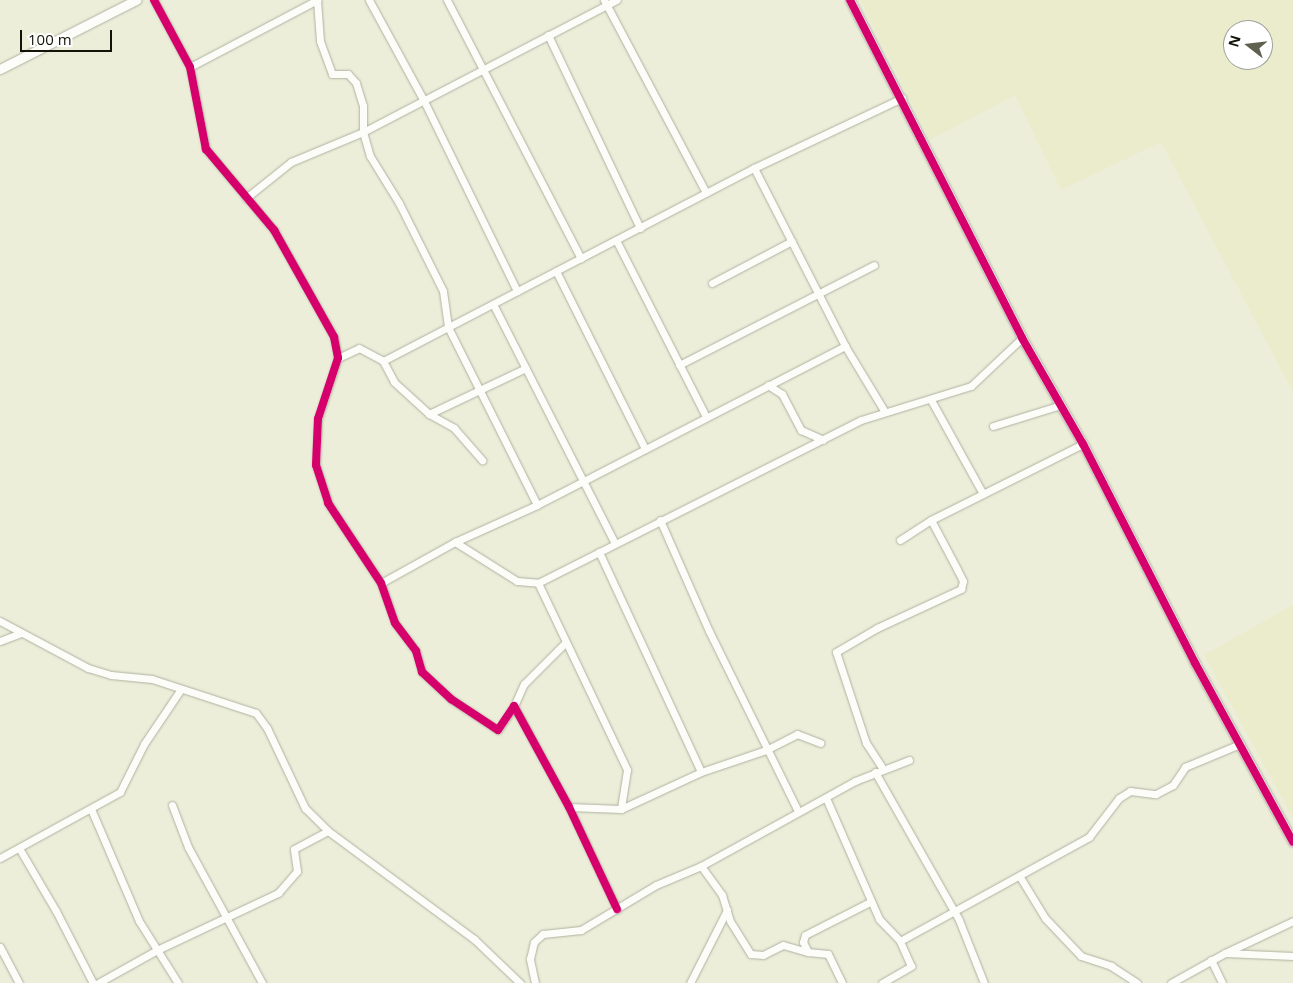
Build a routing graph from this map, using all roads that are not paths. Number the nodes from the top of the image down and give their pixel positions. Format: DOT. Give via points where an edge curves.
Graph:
graph roads {
  1 [pos="136,0"];
  2 [pos="154,0"];
  3 [pos="317,0"];
  4 [pos="369,0"];
  5 [pos="447,0"];
  6 [pos="618,0"];
  7 [pos="850,0"];
  8 [pos="606,3"];
  9 [pos="548,35"];
  10 [pos="190,67"];
  11 [pos="484,68"];
  12 [pos="0,69"];
  13 [pos="423,98"];
  14 [pos="902,98"];
  15 [pos="363,132"];
  16 [pos="754,168"];
  17 [pos="706,193"];
  18 [pos="246,198"];
  19 [pos="640,228"];
  20 [pos="616,240"];
  21 [pos="792,241"];
  22 [pos="581,258"];
  23 [pos="874,265"];
  24 [pos="556,271"];
  25 [pos="712,283"];
  26 [pos="517,291"];
  27 [pos="818,294"];
  28 [pos="493,304"];
  29 [pos="448,327"];
  30 [pos="1022,338"];
  31 [pos="845,346"];
  32 [pos="338,358"];
  33 [pos="382,361"];
  34 [pos="679,365"];
  35 [pos="526,368"];
  36 [pos="768,385"];
  37 [pos="479,390"];
  38 [pos="931,400"];
  39 [pos="1061,405"];
  40 [pos="885,412"];
  41 [pos="429,414"];
  42 [pos="706,417"];
  43 [pos="994,426"];
  44 [pos="823,440"];
  45 [pos="1083,444"];
  46 [pos="646,448"];
  47 [pos="482,460"];
  48 [pos="583,481"];
  49 [pos="983,494"];
  50 [pos="537,505"];
  51 [pos="660,520"];
  52 [pos="931,520"];
  53 [pos="900,540"];
  54 [pos="454,542"];
  55 [pos="615,543"];
  56 [pos="599,552"];
  57 [pos="381,583"];
  58 [pos="538,583"];
  59 [pos="0,621"];
  60 [pos="21,633"];
  61 [pos="0,641"];
  62 [pos="566,642"];
  63 [pos="181,688"];
  64 [pos="514,706"];
  65 [pos="820,743"];
  66 [pos="1240,744"];
  67 [pos="766,750"];
  68 [pos="909,760"];
  69 [pos="883,769"];
  70 [pos="701,772"];
  71 [pos="875,772"];
  72 [pos="826,798"];
  73 [pos="172,805"];
  74 [pos="569,807"];
  75 [pos="91,809"];
  76 [pos="621,809"];
  77 [pos="798,811"];
  78 [pos="328,831"];
  79 [pos="1293,842"];
  80 [pos="19,848"];
  81 [pos="0,858"];
  82 [pos="701,866"];
  83 [pos="1020,877"];
  84 [pos="870,902"];
  85 [pos="617,909"];
  86 [pos="727,910"];
  87 [pos="953,911"];
  88 [pos="224,918"];
  89 [pos="1293,921"];
  90 [pos="900,941"];
  91 [pos="0,947"];
  92 [pos="157,950"];
  93 [pos="808,952"];
  94 [pos="1225,953"];
  95 [pos="1293,956"];
  96 [pos="1211,960"];
  97 [pos="19,983"];
  98 [pos="93,983"];
  99 [pos="98,983"];
  100 [pos="178,983"];
  101 [pos="262,983"];
  102 [pos="520,983"];
  103 [pos="535,983"];
  104 [pos="690,983"];
  105 [pos="842,983"];
  106 [pos="882,983"];
  107 [pos="984,983"];
  108 [pos="1137,983"];
  109 [pos="1172,983"];
  110 [pos="1222,983"];
  1 -- 12 [label="street"];
  2 -- 10 [label="street"];
  3 -- 10 [label="street"];
  3 -- 15 [label="street" via="320,42 332,74 348,74 356,83 363,106"];
  4 -- 13 [label="street"];
  5 -- 11 [label="street"];
  6 -- 8 [label="street"];
  7 -- 14 [label="street"];
  8 -- 9 [label="street"];
  8 -- 17 [label="street"];
  9 -- 11 [label="street"];
  9 -- 19 [label="street"];
  10 -- 18 [label="street" via="206,149"];
  11 -- 13 [label="street"];
  11 -- 22 [label="street"];
  13 -- 15 [label="street"];
  13 -- 26 [label="street"];
  14 -- 16 [label="street"];
  14 -- 30 [label="street"];
  15 -- 18 [label="street" via="291,162"];
  15 -- 29 [label="street" via="370,156 399,203 444,291"];
  16 -- 17 [label="street"];
  16 -- 21 [label="street"];
  17 -- 19 [label="street"];
  18 -- 32 [label="street" via="274,230 300,271 334,337"];
  19 -- 20 [label="street"];
  20 -- 22 [label="street"];
  20 -- 34 [label="street"];
  21 -- 25 [label="street"];
  21 -- 27 [label="street"];
  22 -- 24 [label="street"];
  23 -- 27 [label="street"];
  24 -- 26 [label="street"];
  24 -- 46 [label="street"];
  26 -- 28 [label="street"];
  27 -- 31 [label="street"];
  27 -- 34 [label="street"];
  28 -- 29 [label="street"];
  28 -- 35 [label="street"];
  29 -- 33 [label="street"];
  29 -- 37 [label="street"];
  30 -- 38 [label="street" via="971,386"];
  30 -- 39 [label="street"];
  31 -- 36 [label="street"];
  31 -- 40 [label="street"];
  32 -- 33 [label="street" via="359,348"];
  32 -- 57 [label="street" via="318,419 316,465 328,502"];
  33 -- 41 [label="street" via="394,382"];
  34 -- 42 [label="street"];
  35 -- 37 [label="street"];
  35 -- 48 [label="street"];
  36 -- 42 [label="street"];
  36 -- 44 [label="street" via="782,394 801,430"];
  37 -- 41 [label="street"];
  37 -- 50 [label="street"];
  38 -- 40 [label="street"];
  38 -- 49 [label="street"];
  39 -- 43 [label="street"];
  39 -- 45 [label="street"];
  40 -- 44 [label="street" via="861,420"];
  41 -- 47 [label="street" via="454,428"];
  42 -- 46 [label="street"];
  44 -- 51 [label="street"];
  45 -- 49 [label="street"];
  45 -- 66 [label="street"];
  46 -- 48 [label="street"];
  48 -- 50 [label="street"];
  48 -- 55 [label="street"];
  49 -- 52 [label="street"];
  50 -- 54 [label="street"];
  51 -- 55 [label="street"];
  51 -- 67 [label="street"];
  52 -- 53 [label="street"];
  52 -- 69 [label="street" via="958,569 963,581 961,589 877,628 836,652 866,743"];
  54 -- 57 [label="street"];
  54 -- 58 [label="street" via="517,581"];
  55 -- 56 [label="street"];
  56 -- 58 [label="street"];
  56 -- 70 [label="street"];
  57 -- 64 [label="street" via="395,623 416,651 422,672 451,699 498,730"];
  58 -- 62 [label="street"];
  59 -- 60 [label="street"];
  60 -- 61 [label="street"];
  60 -- 63 [label="street" via="88,668 111,675 152,679"];
  62 -- 64 [label="street" via="524,684"];
  62 -- 76 [label="street" via="627,770"];
  63 -- 75 [label="street" via="144,744 127,783 120,792"];
  63 -- 78 [label="street" via="256,713 267,728 305,808"];
  64 -- 74 [label="street"];
  65 -- 67 [label="street" via="797,734"];
  66 -- 79 [label="street"];
  66 -- 83 [label="street" via="1185,767 1173,785 1156,794 1130,792 1119,798 1089,836"];
  67 -- 70 [label="street"];
  67 -- 77 [label="street"];
  68 -- 69 [label="street"];
  69 -- 71 [label="street"];
  70 -- 76 [label="street"];
  71 -- 72 [label="street"];
  71 -- 87 [label="street"];
  72 -- 77 [label="street"];
  72 -- 84 [label="street"];
  73 -- 88 [label="street" via="188,847"];
  74 -- 76 [label="street"];
  74 -- 85 [label="street"];
  75 -- 80 [label="street"];
  75 -- 92 [label="street" via="139,921"];
  77 -- 82 [label="street"];
  78 -- 88 [label="street" via="294,849 297,871 278,893"];
  78 -- 102 [label="street" via="474,940"];
  80 -- 81 [label="street"];
  80 -- 98 [label="street" via="56,910"];
  82 -- 85 [label="street" via="656,885"];
  82 -- 86 [label="street" via="722,895"];
  83 -- 87 [label="street"];
  83 -- 108 [label="street" via="1045,918 1081,956 1111,966"];
  84 -- 90 [label="street" via="879,919"];
  84 -- 93 [label="street" via="805,935"];
  85 -- 103 [label="street" via="581,930 543,934 534,942 530,959"];
  86 -- 93 [label="street" via="751,954 764,955 783,945"];
  86 -- 104 [label="street"];
  87 -- 90 [label="street"];
  87 -- 107 [label="street" via="966,934"];
  88 -- 92 [label="street"];
  88 -- 101 [label="street"];
  89 -- 94 [label="street"];
  90 -- 106 [label="street" via="911,966"];
  91 -- 97 [label="street"];
  92 -- 99 [label="street"];
  92 -- 100 [label="street"];
  93 -- 105 [label="street" via="828,954"];
  94 -- 95 [label="street"];
  94 -- 96 [label="street"];
  96 -- 109 [label="street"];
  96 -- 110 [label="street"];
}
